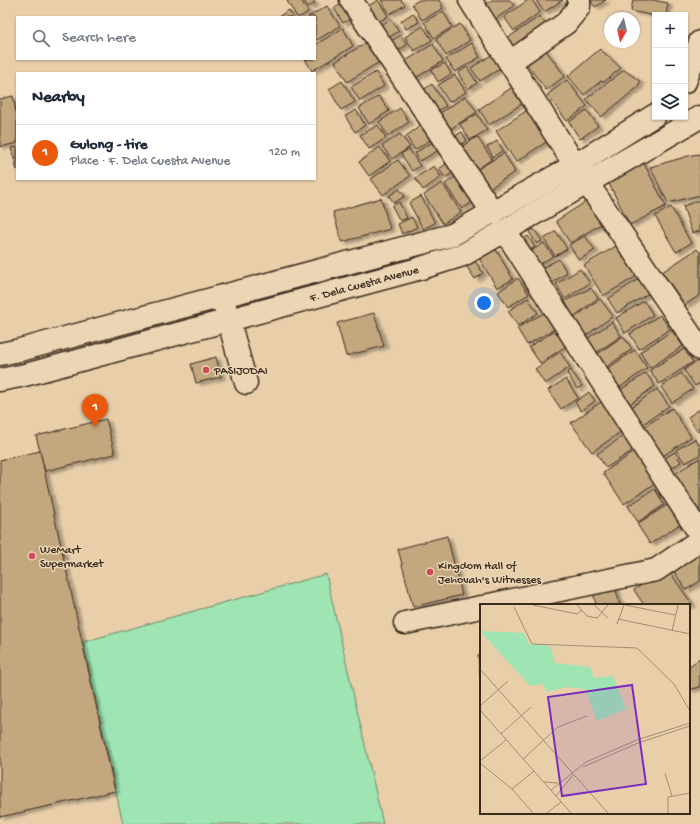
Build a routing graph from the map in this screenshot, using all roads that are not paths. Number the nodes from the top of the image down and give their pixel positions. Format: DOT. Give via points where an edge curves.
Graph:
graph roads {
  1 [pos="351,0"];
  2 [pos="470,0"];
  3 [pos="579,0"];
  4 [pos="700,42"];
  5 [pos="510,62"];
  6 [pos="700,64"];
  7 [pos="688,75"];
  8 [pos="688,79"];
  9 [pos="700,117"];
  10 [pos="652,118"];
  11 [pos="575,165"];
  12 [pos="588,183"];
  13 [pos="493,213"];
  14 [pos="505,231"];
  15 [pos="222,296"];
  16 [pos="229,320"];
  17 [pos="700,349"];
  18 [pos="0,354"];
  19 [pos="0,380"];
  20 [pos="246,383"];
  21 [pos="700,534"];
  22 [pos="700,540"];
  23 [pos="494,604"];
  24 [pos="480,607"];
  25 [pos="405,623"];
  1 -- 13 [label="street"];
  2 -- 5 [label="street"];
  3 -- 5 [label="street" via="579,7 566,23"];
  4 -- 7 [label="street"];
  5 -- 11 [label="street"];
  6 -- 8 [label="street"];
  9 -- 12 [label="street, F. Dela Cuesta Avenue"];
  10 -- 11 [label="street, F. Dela Cuesta Avenue"];
  11 -- 12 [label="street"];
  11 -- 13 [label="street, F. Dela Cuesta Avenue"];
  12 -- 14 [label="street, F. Dela Cuesta Avenue"];
  12 -- 17 [label="street"];
  13 -- 15 [label="street, F. Dela Cuesta Avenue" via="452,235"];
  14 -- 16 [label="street, F. Dela Cuesta Avenue" via="463,255"];
  14 -- 21 [label="street"];
  15 -- 16 [label="street"];
  15 -- 18 [label="street, F. Dela Cuesta Avenue"];
  16 -- 19 [label="street, F. Dela Cuesta Avenue"];
  16 -- 20 [label="street"];
  22 -- 23 [label="street" via="656,570"];
  24 -- 25 [label="street"];
}
